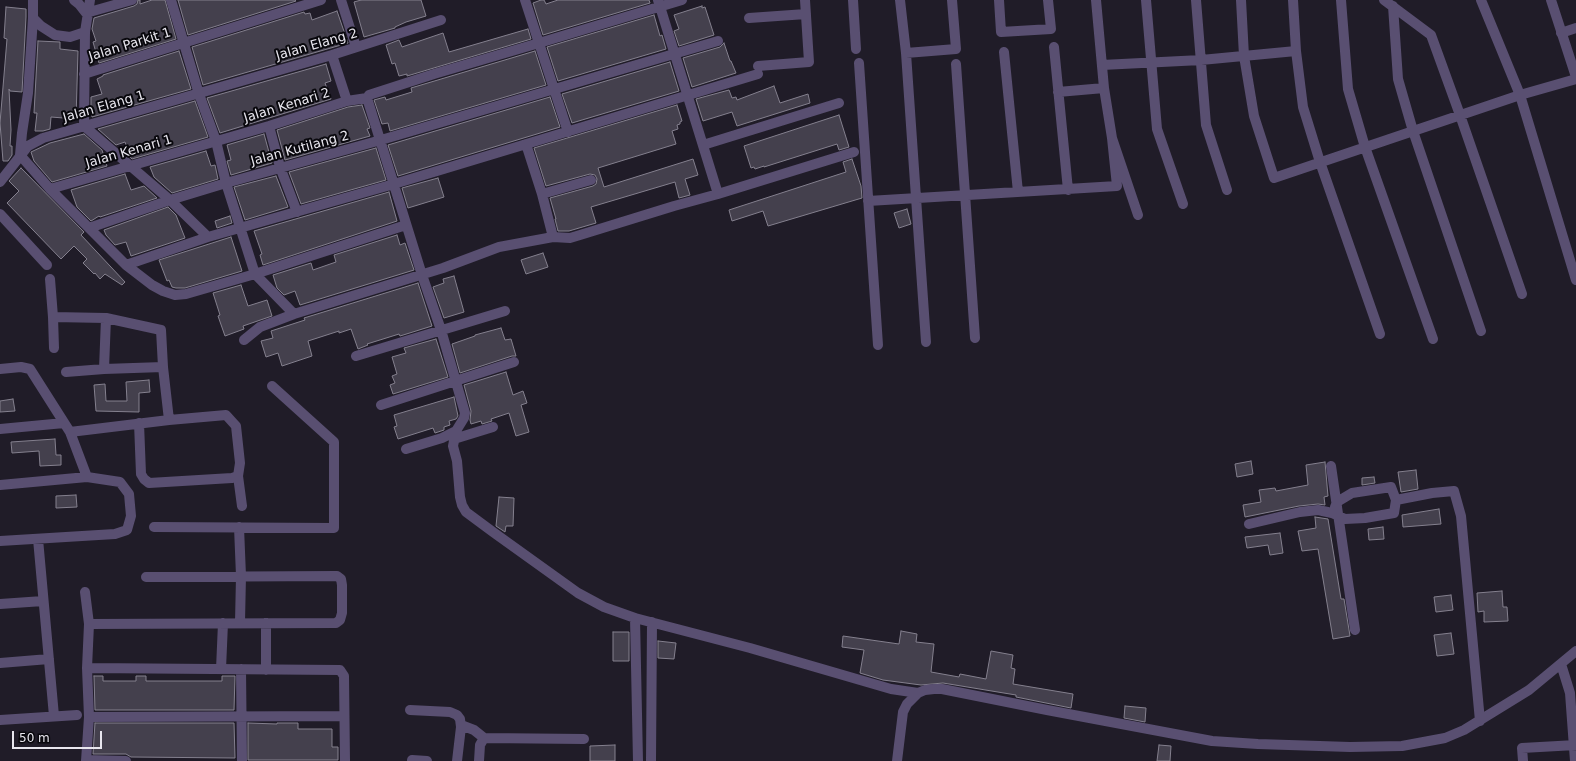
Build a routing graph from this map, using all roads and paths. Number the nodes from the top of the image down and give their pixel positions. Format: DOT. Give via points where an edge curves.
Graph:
graph roads {
  1 [pos="33,0"];
  2 [pos="74,0"];
  3 [pos="90,0"];
  4 [pos="132,0"];
  5 [pos="171,0"];
  6 [pos="321,0"];
  7 [pos="526,0"];
  8 [pos="682,0"];
  9 [pos="805,0"];
  10 [pos="853,0"];
  11 [pos="900,0"];
  12 [pos="952,0"];
  13 [pos="999,0"];
  14 [pos="1048,0"];
  15 [pos="1096,0"];
  16 [pos="1146,0"];
  17 [pos="1196,0"];
  18 [pos="1241,0"];
  19 [pos="1293,0"];
  20 [pos="1341,0"];
  21 [pos="1482,0"];
  22 [pos="1550,0"];
  23 [pos="344,1"];
  24 [pos="659,3"];
  25 [pos="1389,3"];
  26 [pos="86,14"];
  27 [pos="806,14"];
  28 [pos="33,18"];
  29 [pos="749,18"];
  30 [pos="442,20"];
  31 [pos="1576,28"];
  32 [pos="85,32"];
  33 [pos="1561,33"];
  34 [pos="718,41"];
  35 [pos="184,42"];
  36 [pos="539,42"];
  37 [pos="356,47"];
  38 [pos="1054,47"];
  39 [pos="856,49"];
  40 [pos="1296,51"];
  41 [pos="1004,52"];
  42 [pos="906,53"];
  43 [pos="675,54"];
  44 [pos="332,55"];
  45 [pos="1244,56"];
  46 [pos="1201,60"];
  47 [pos="859,64"];
  48 [pos="956,64"];
  49 [pos="1152,64"];
  50 [pos="1102,65"];
  51 [pos="84,74"];
  52 [pos="1576,78"];
  53 [pos="1104,88"];
  54 [pos="555,90"];
  55 [pos="1058,92"];
  56 [pos="200,94"];
  57 [pos="1520,95"];
  58 [pos="688,96"];
  59 [pos="367,98"];
  60 [pos="347,101"];
  61 [pos="839,103"];
  62 [pos="1460,115"];
  63 [pos="84,126"];
  64 [pos="269,126"];
  65 [pos="1413,131"];
  66 [pos="568,132"];
  67 [pos="1112,138"];
  68 [pos="381,140"];
  69 [pos="216,141"];
  70 [pos="526,144"];
  71 [pos="703,145"];
  72 [pos="1365,147"];
  73 [pos="854,152"];
  74 [pos="20,155"];
  75 [pos="1320,162"];
  76 [pos="129,166"];
  77 [pos="280,167"];
  78 [pos="591,180"];
  79 [pos="0,182"];
  80 [pos="226,183"];
  81 [pos="394,184"];
  82 [pos="50,189"];
  83 [pos="1068,190"];
  84 [pos="1227,190"];
  85 [pos="1018,192"];
  86 [pos="542,194"];
  87 [pos="718,194"];
  88 [pos="965,195"];
  89 [pos="916,198"];
  90 [pos="170,200"];
  91 [pos="868,202"];
  92 [pos="1183,204"];
  93 [pos="297,212"];
  94 [pos="0,214"];
  95 [pos="1138,214"];
  96 [pos="406,225"];
  97 [pos="89,228"];
  98 [pos="241,228"];
  99 [pos="208,237"];
  100 [pos="553,237"];
  101 [pos="47,265"];
  102 [pos="126,265"];
  103 [pos="255,274"];
  104 [pos="422,275"];
  105 [pos="50,279"];
  106 [pos="1576,280"];
  107 [pos="1522,294"];
  108 [pos="505,311"];
  109 [pos="294,314"];
  110 [pos="53,317"];
  111 [pos="106,318"];
  112 [pos="441,330"];
  113 [pos="1481,331"];
  114 [pos="1380,334"];
  115 [pos="975,338"];
  116 [pos="1433,339"];
  117 [pos="244,340"];
  118 [pos="926,342"];
  119 [pos="878,345"];
  120 [pos="54,348"];
  121 [pos="356,356"];
  122 [pos="514,362"];
  123 [pos="163,368"];
  124 [pos="0,369"];
  125 [pos="104,369"];
  126 [pos="66,372"];
  127 [pos="456,381"];
  128 [pos="272,386"];
  129 [pos="381,405"];
  130 [pos="169,420"];
  131 [pos="64,423"];
  132 [pos="139,423"];
  133 [pos="492,427"];
  134 [pos="0,429"];
  135 [pos="70,432"];
  136 [pos="455,435"];
  137 [pos="406,448"];
  138 [pos="1331,466"];
  139 [pos="238,476"];
  140 [pos="87,477"];
  141 [pos="0,485"];
  142 [pos="1396,500"];
  143 [pos="1337,502"];
  144 [pos="242,506"];
  145 [pos="1336,515"];
  146 [pos="1249,524"];
  147 [pos="154,527"];
  148 [pos="239,527"];
  149 [pos="38,539"];
  150 [pos="0,541"];
  151 [pos="240,576"];
  152 [pos="146,577"];
  153 [pos="86,592"];
  154 [pos="44,601"];
  155 [pos="0,604"];
  156 [pos="635,618"];
  157 [pos="240,622"];
  158 [pos="652,622"];
  159 [pos="223,623"];
  160 [pos="89,624"];
  161 [pos="266,624"];
  162 [pos="1355,630"];
  163 [pos="1576,651"];
  164 [pos="49,659"];
  165 [pos="0,663"];
  166 [pos="1561,664"];
  167 [pos="87,668"];
  168 [pos="221,669"];
  169 [pos="240,669"];
  170 [pos="266,670"];
  171 [pos="918,693"];
  172 [pos="410,710"];
  173 [pos="77,715"];
  174 [pos="54,716"];
  175 [pos="344,716"];
  176 [pos="89,717"];
  177 [pos="241,717"];
  178 [pos="0,720"];
  179 [pos="1480,721"];
  180 [pos="461,725"];
  181 [pos="484,738"];
  182 [pos="584,739"];
  183 [pos="1575,745"];
  184 [pos="638,758"];
  185 [pos="650,759"];
  186 [pos="412,760"];
  187 [pos="86,761"];
  188 [pos="126,761"];
  189 [pos="242,761"];
  190 [pos="345,761"];
  191 [pos="427,761"];
  192 [pos="457,761"];
  193 [pos="479,761"];
  194 [pos="897,761"];
  195 [pos="1523,761"];
  196 [pos="1575,761"];
  1 -- 28 [label="street"];
  2 -- 26 [label="street"];
  3 -- 26 [label="street"];
  4 -- 26 [label="street"];
  5 -- 35 [label="street"];
  6 -- 35 [label="street, Jalan Parkit 1"];
  7 -- 36 [label="street"];
  8 -- 24 [label="street, Jalan Kenari 2"];
  9 -- 27 [label="street"];
  10 -- 39 [label="street"];
  11 -- 42 [label="street"];
  12 -- 42 [label="street" via="956,49"];
  13 -- 14 [label="street" via="1001,32 1051,29"];
  15 -- 50 [label="street"];
  16 -- 49 [label="street"];
  17 -- 46 [label="street"];
  18 -- 45 [label="street"];
  19 -- 40 [label="street"];
  20 -- 72 [label="street" via="1348,89"];
  21 -- 57 [label="street"];
  22 -- 33 [label="street"];
  23 -- 37 [label="street"];
  24 -- 36 [label="street, Jalan Kenari 2"];
  24 -- 43 [label="street"];
  25 -- 62 [label="street" via="1431,35"];
  25 -- 65 [label="street" via="1398,79"];
  26 -- 32 [label="street"];
  27 -- 29 [label="street"];
  27 -- 58 [label="street" via="809,62 758,70"];
  28 -- 32 [label="street" via="54,35 70,37"];
  28 -- 74 [label="street" via="28,92"];
  30 -- 37 [label="street, Jalan Elang 2"];
  31 -- 33 [label="street"];
  32 -- 51 [label="street"];
  33 -- 52 [label="street"];
  34 -- 43 [label="street, Jalan Kutilang 2"];
  35 -- 51 [label="street, Jalan Parkit 1"];
  35 -- 56 [label="street"];
  36 -- 54 [label="street"];
  36 -- 59 [label="street, Jalan Kenari 2" via="427,76 369,95"];
  37 -- 44 [label="street, Jalan Elang 2"];
  38 -- 55 [label="street"];
  40 -- 45 [label="street"];
  40 -- 75 [label="street" via="1304,107"];
  41 -- 85 [label="street"];
  42 -- 89 [label="street"];
  43 -- 54 [label="street, Jalan Kutilang 2"];
  43 -- 58 [label="street"];
  44 -- 56 [label="street, Jalan Elang 2"];
  44 -- 60 [label="street"];
  45 -- 46 [label="street"];
  45 -- 75 [label="street" via="1254,116 1274,178"];
  46 -- 49 [label="street"];
  46 -- 84 [label="street" via="1206,126"];
  47 -- 91 [label="street"];
  48 -- 88 [label="street"];
  49 -- 50 [label="street"];
  49 -- 92 [label="street" via="1157,129"];
  50 -- 53 [label="street"];
  51 -- 63 [label="street"];
  52 -- 57 [label="street"];
  53 -- 55 [label="street"];
  53 -- 67 [label="street"];
  54 -- 66 [label="street"];
  54 -- 68 [label="street, Jalan Kutilang 2"];
  55 -- 83 [label="street"];
  56 -- 63 [label="street, Jalan Elang 1"];
  56 -- 69 [label="street"];
  57 -- 62 [label="street"];
  57 -- 106 [label="street"];
  58 -- 66 [label="street"];
  58 -- 71 [label="street"];
  59 -- 60 [label="street, Jalan Kenari 2"];
  59 -- 68 [label="street"];
  60 -- 64 [label="street, Jalan Kenari 2"];
  61 -- 71 [label="street"];
  62 -- 65 [label="street"];
  62 -- 107 [label="street"];
  63 -- 74 [label="street, Jalan Elang 1" via="35,141"];
  63 -- 76 [label="street"];
  64 -- 69 [label="street, Jalan Kenari 2"];
  64 -- 77 [label="street"];
  65 -- 72 [label="street"];
  65 -- 113 [label="street"];
  66 -- 70 [label="street"];
  67 -- 83 [label="street" via="1117,186"];
  67 -- 95 [label="street"];
  68 -- 77 [label="street, Jalan Kutilang 2"];
  68 -- 81 [label="street"];
  69 -- 76 [label="street, Jalan Kenari 1"];
  69 -- 80 [label="street"];
  70 -- 81 [label="street"];
  70 -- 86 [label="street"];
  71 -- 87 [label="street"];
  72 -- 75 [label="street"];
  72 -- 116 [label="street"];
  73 -- 87 [label="street"];
  74 -- 79 [label="street, Jalan Elang 1"];
  74 -- 82 [label="street"];
  75 -- 114 [label="street"];
  76 -- 82 [label="street, Jalan Kenari 1"];
  76 -- 90 [label="street"];
  77 -- 80 [label="street, Jalan Kutilang 2"];
  77 -- 93 [label="street"];
  78 -- 86 [label="street"];
  80 -- 90 [label="street, Jalan Kutilang 2"];
  80 -- 98 [label="street"];
  81 -- 93 [label="street"];
  81 -- 96 [label="street"];
  82 -- 97 [label="street"];
  83 -- 85 [label="street"];
  85 -- 88 [label="street"];
  86 -- 100 [label="street"];
  87 -- 100 [label="street" via="570,238"];
  88 -- 89 [label="street"];
  88 -- 115 [label="street"];
  89 -- 91 [label="street"];
  89 -- 118 [label="street"];
  90 -- 97 [label="street, Jalan Kutilang 2"];
  90 -- 99 [label="street"];
  91 -- 119 [label="street"];
  93 -- 98 [label="street"];
  94 -- 101 [label="street"];
  96 -- 103 [label="street"];
  96 -- 104 [label="street"];
  97 -- 102 [label="street"];
  98 -- 99 [label="street"];
  98 -- 103 [label="street"];
  99 -- 102 [label="street"];
  100 -- 104 [label="street" via="499,247"];
  102 -- 103 [label="street" via="152,286 175,295"];
  103 -- 109 [label="street"];
  104 -- 109 [label="street"];
  104 -- 112 [label="street"];
  105 -- 110 [label="street"];
  108 -- 112 [label="street"];
  109 -- 117 [label="street" via="260,327"];
  110 -- 111 [label="street"];
  110 -- 120 [label="street"];
  111 -- 123 [label="street" via="161,330"];
  111 -- 125 [label="street"];
  112 -- 121 [label="street"];
  112 -- 127 [label="street"];
  122 -- 127 [label="street"];
  123 -- 125 [label="street"];
  123 -- 130 [label="street"];
  124 -- 131 [label="street" via="30,369"];
  125 -- 126 [label="street"];
  127 -- 129 [label="street"];
  127 -- 136 [label="street" via="465,413"];
  128 -- 148 [label="street" via="334,442 334,528"];
  130 -- 132 [label="street"];
  130 -- 139 [label="street" via="226,415 236,426 240,463"];
  131 -- 134 [label="street"];
  131 -- 135 [label="street"];
  132 -- 135 [label="street"];
  132 -- 139 [label="street" via="141,474 149,483"];
  133 -- 136 [label="street"];
  135 -- 140 [label="street"];
  136 -- 137 [label="street"];
  136 -- 156 [label="street" via="453,446 460,497 466,512 578,592 604,607"];
  138 -- 143 [label="street"];
  139 -- 144 [label="street"];
  140 -- 141 [label="street"];
  140 -- 149 [label="street" via="120,482 129,494 131,516 127,530 115,534"];
  142 -- 143 [label="street" via="1391,488 1352,493"];
  142 -- 145 [label="street" via="1394,513 1345,519"];
  142 -- 179 [label="street" via="1454,491 1461,516"];
  143 -- 145 [label="street"];
  145 -- 146 [label="street" via="1318,510"];
  145 -- 162 [label="street"];
  147 -- 148 [label="street"];
  148 -- 151 [label="street"];
  149 -- 150 [label="street"];
  149 -- 154 [label="street"];
  151 -- 152 [label="street"];
  151 -- 157 [label="street"];
  151 -- 161 [label="street" via="337,576 341,579 342,613 336,623"];
  153 -- 160 [label="street"];
  154 -- 155 [label="street"];
  154 -- 164 [label="street"];
  156 -- 158 [label="street"];
  156 -- 184 [label="street"];
  157 -- 159 [label="street"];
  157 -- 161 [label="street"];
  158 -- 171 [label="street" via="891,689"];
  158 -- 185 [label="street"];
  159 -- 160 [label="street"];
  159 -- 168 [label="street"];
  160 -- 167 [label="street"];
  161 -- 170 [label="street"];
  163 -- 166 [label="street"];
  164 -- 165 [label="street"];
  164 -- 174 [label="street"];
  166 -- 179 [label="street" via="1529,690"];
  166 -- 183 [label="street" via="1570,693"];
  167 -- 168 [label="street"];
  167 -- 176 [label="street"];
  168 -- 169 [label="street"];
  169 -- 170 [label="street"];
  169 -- 177 [label="street"];
  170 -- 175 [label="street" via="340,670 344,676"];
  171 -- 179 [label="street" via="942,689 1212,741 1258,744 1402,746 1444,738"];
  171 -- 194 [label="street" via="903,712"];
  172 -- 180 [label="street" via="450,712 457,715"];
  173 -- 174 [label="street"];
  174 -- 178 [label="street"];
  175 -- 177 [label="street"];
  175 -- 190 [label="street"];
  176 -- 177 [label="street"];
  176 -- 187 [label="street"];
  177 -- 189 [label="street"];
  180 -- 181 [label="street" via="474,730"];
  180 -- 192 [label="street"];
  181 -- 182 [label="street"];
  181 -- 193 [label="street" via="480,745"];
  183 -- 195 [label="street" via="1522,748"];
  183 -- 196 [label="street"];
  184 -- 185 [label="street"];
  186 -- 191 [label="street"];
  187 -- 188 [label="street"];
}
